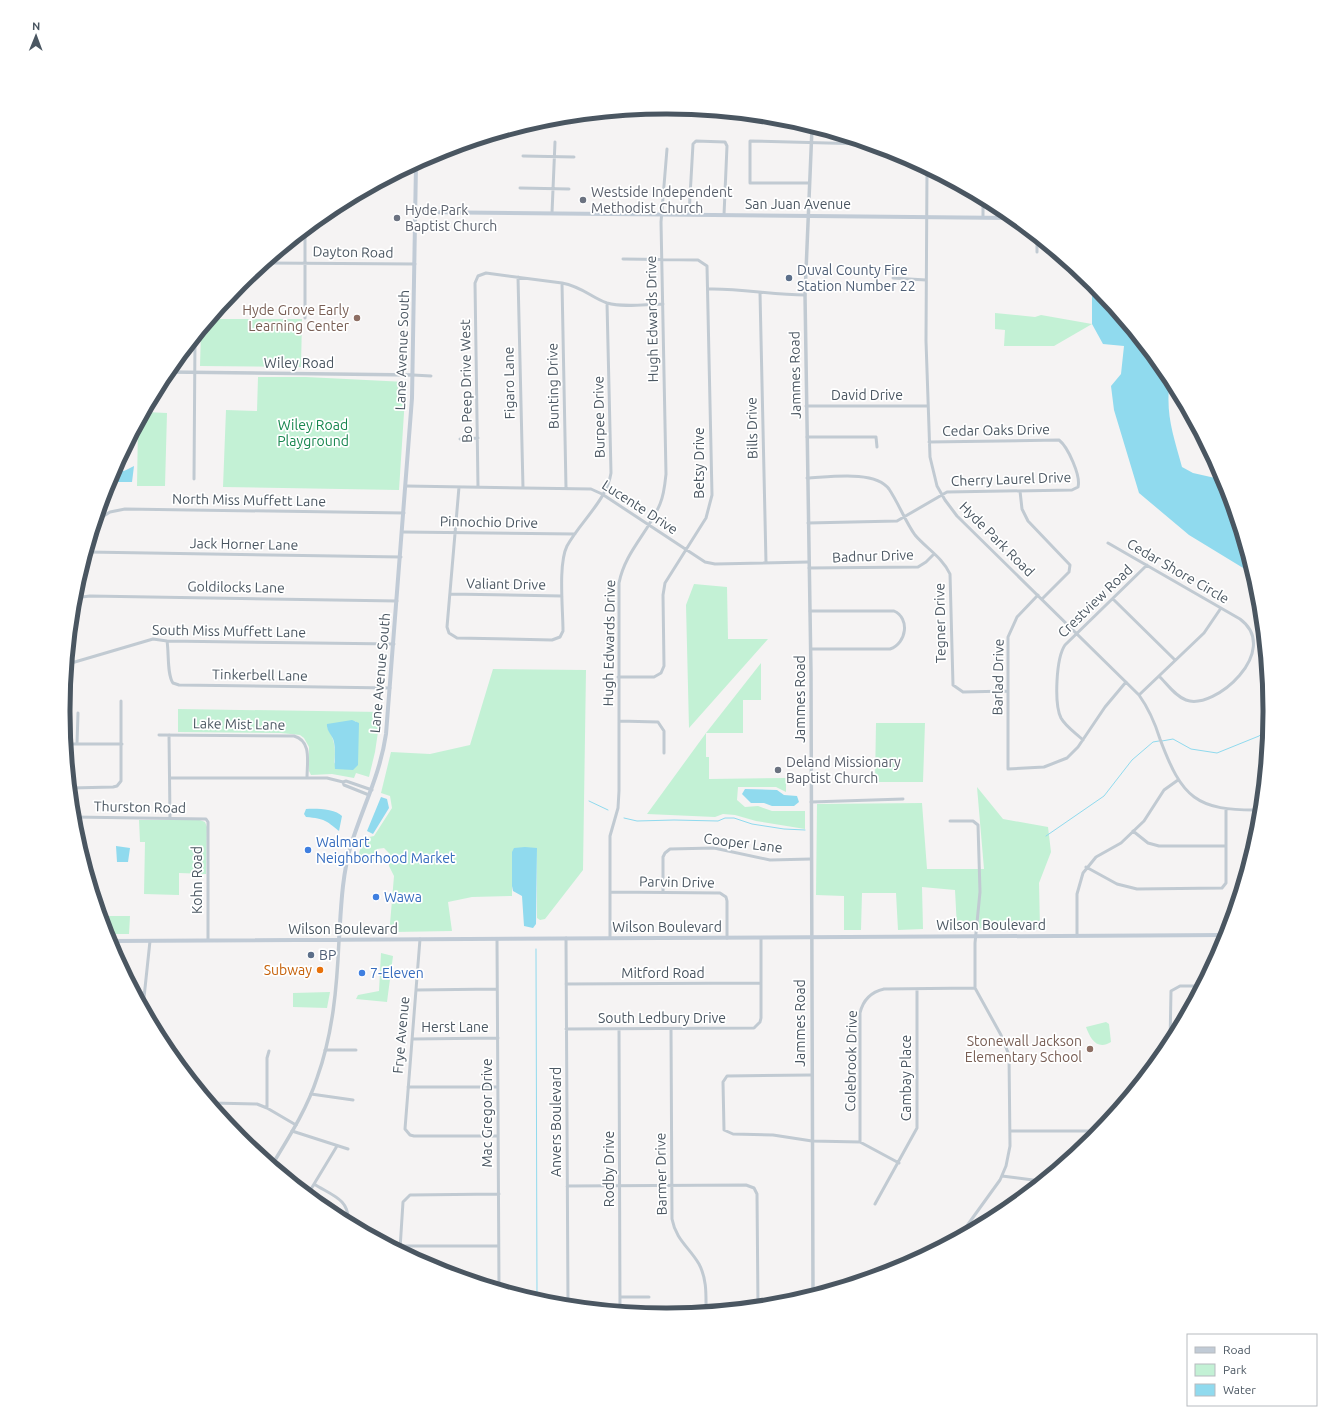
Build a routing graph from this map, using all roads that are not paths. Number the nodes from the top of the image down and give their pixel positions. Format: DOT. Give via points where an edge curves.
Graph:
graph roads {
  1 [pos="812,133"];
  2 [pos="555,142"];
  3 [pos="811,144"];
  4 [pos="851,144"];
  5 [pos="667,149"];
  6 [pos="523,156"];
  7 [pos="554,156"];
  8 [pos="574,156"];
  9 [pos="416,170"];
  10 [pos="927,175"];
  11 [pos="809,183"];
  12 [pos="520,188"];
  13 [pos="554,188"];
  14 [pos="569,189"];
  15 [pos="983,205"];
  16 [pos="415,212"];
  17 [pos="552,213"];
  18 [pos="662,214"];
  19 [pos="689,214"];
  20 [pos="724,215"];
  21 [pos="809,215"];
  22 [pos="926,217"];
  23 [pos="983,217"];
  24 [pos="1002,218"];
  25 [pos="305,237"];
  26 [pos="1037,244"];
  27 [pos="1037,252"];
  28 [pos="623,259"];
  29 [pos="662,259"];
  30 [pos="274,262"];
  31 [pos="305,263"];
  32 [pos="415,264"];
  33 [pos="518,277"];
  34 [pos="893,278"];
  35 [pos="926,280"];
  36 [pos="562,283"];
  37 [pos="708,289"];
  38 [pos="760,293"];
  39 [pos="805,295"];
  40 [pos="607,303"];
  41 [pos="663,304"];
  42 [pos="305,318"];
  43 [pos="195,346"];
  44 [pos="176,372"];
  45 [pos="195,373"];
  46 [pos="413,375"];
  47 [pos="431,376"];
  48 [pos="806,406"];
  49 [pos="928,406"];
  50 [pos="807,437"];
  51 [pos="478,438"];
  52 [pos="460,439"];
  53 [pos="929,442"];
  54 [pos="877,447"];
  55 [pos="807,478"];
  56 [pos="194,479"];
  57 [pos="406,486"];
  58 [pos="459,487"];
  59 [pos="478,487"];
  60 [pos="1078,487"];
  61 [pos="523,488"];
  62 [pos="566,488"];
  63 [pos="1020,491"];
  64 [pos="602,494"];
  65 [pos="942,495"];
  66 [pos="404,513"];
  67 [pos="103,517"];
  68 [pos="905,517"];
  69 [pos="808,523"];
  70 [pos="648,525"];
  71 [pos="403,532"];
  72 [pos="456,532"];
  73 [pos="575,534"];
  74 [pos="1108,543"];
  75 [pos="686,550"];
  76 [pos="92,552"];
  77 [pos="934,554"];
  78 [pos="401,557"];
  79 [pos="809,562"];
  80 [pos="766,563"];
  81 [pos="1147,565"];
  82 [pos="809,568"];
  83 [pos="450,594"];
  84 [pos="1038,595"];
  85 [pos="562,596"];
  86 [pos="81,597"];
  87 [pos="1113,598"];
  88 [pos="1042,599"];
  89 [pos="397,601"];
  90 [pos="1221,608"];
  91 [pos="810,611"];
  92 [pos="1077,633"];
  93 [pos="167,641"];
  94 [pos="394,644"];
  95 [pos="811,649"];
  96 [pos="1175,660"];
  97 [pos="72,663"];
  98 [pos="1159,676"];
  99 [pos="618,677"];
  100 [pos="1126,682"];
  101 [pos="390,688"];
  102 [pos="1008,691"];
  103 [pos="1139,695"];
  104 [pos="121,701"];
  105 [pos="78,713"];
  106 [pos="619,721"];
  107 [pos="159,734"];
  108 [pos="169,734"];
  109 [pos="1083,740"];
  110 [pos="71,744"];
  111 [pos="77,744"];
  112 [pos="122,744"];
  113 [pos="664,753"];
  114 [pos="170,778"];
  115 [pos="307,778"];
  116 [pos="1178,780"];
  117 [pos="343,782"];
  118 [pos="353,784"];
  119 [pos="75,788"];
  120 [pos="351,788"];
  121 [pos="371,793"];
  122 [pos="903,799"];
  123 [pos="811,802"];
  124 [pos="1226,810"];
  125 [pos="1255,810"];
  126 [pos="79,817"];
  127 [pos="170,818"];
  128 [pos="206,820"];
  129 [pos="950,821"];
  130 [pos="1133,831"];
  131 [pos="1226,846"];
  132 [pos="811,859"];
  133 [pos="1086,867"];
  134 [pos="610,892"];
  135 [pos="663,892"];
  136 [pos="1219,935"];
  137 [pos="976,936"];
  138 [pos="1077,936"];
  139 [pos="566,938"];
  140 [pos="610,938"];
  141 [pos="727,938"];
  142 [pos="761,938"];
  143 [pos="811,938"];
  144 [pos="420,939"];
  145 [pos="497,939"];
  146 [pos="208,940"];
  147 [pos="339,940"];
  148 [pos="116,941"];
  149 [pos="150,941"];
  150 [pos="761,983"];
  151 [pos="566,984"];
  152 [pos="1195,986"];
  153 [pos="975,988"];
  154 [pos="498,989"];
  155 [pos="917,989"];
  156 [pos="416,990"];
  157 [pos="144,993"];
  158 [pos="144,997"];
  159 [pos="671,1028"];
  160 [pos="566,1029"];
  161 [pos="619,1029"];
  162 [pos="1170,1029"];
  163 [pos="412,1038"];
  164 [pos="498,1038"];
  165 [pos="326,1050"];
  166 [pos="356,1050"];
  167 [pos="269,1051"];
  168 [pos="811,1075"];
  169 [pos="408,1087"];
  170 [pos="498,1087"];
  171 [pos="311,1094"];
  172 [pos="353,1100"];
  173 [pos="217,1103"];
  174 [pos="267,1108"];
  175 [pos="296,1125"];
  176 [pos="292,1131"];
  177 [pos="1010,1131"];
  178 [pos="1090,1131"];
  179 [pos="498,1136"];
  180 [pos="812,1141"];
  181 [pos="860,1142"];
  182 [pos="337,1146"];
  183 [pos="348,1149"];
  184 [pos="275,1160"];
  185 [pos="899,1163"];
  186 [pos="1002,1176"];
  187 [pos="1034,1180"];
  188 [pos="314,1184"];
  189 [pos="567,1186"];
  190 [pos="620,1186"];
  191 [pos="671,1186"];
  192 [pos="311,1190"];
  193 [pos="499,1194"];
  194 [pos="875,1204"];
  195 [pos="348,1215"];
  196 [pos="965,1228"];
  197 [pos="400,1245"];
  198 [pos="498,1246"];
  199 [pos="407,1248"];
  200 [pos="499,1283"];
  201 [pos="813,1289"];
  202 [pos="620,1297"];
  203 [pos="649,1297"];
  204 [pos="568,1299"];
  205 [pos="758,1300"];
  206 [pos="620,1305"];
  207 [pos="706,1306"];
  1 -- 3 [label="street, Jammes Road"];
  2 -- 7 [label="street"];
  3 -- 4 [label="street"];
  3 -- 11 [label="street, Jammes Road"];
  3 -- 11 [label="street" via="800,141 750,141 750,183"];
  5 -- 18 [label="street, Hugh Edwards Drive"];
  6 -- 7 [label="street"];
  7 -- 8 [label="street"];
  7 -- 13 [label="street"];
  9 -- 16 [label="main road, Lane Avenue South"];
  10 -- 22 [label="street, Hyde Park Road"];
  11 -- 21 [label="street, Jammes Road"];
  12 -- 13 [label="street"];
  13 -- 14 [label="street"];
  13 -- 17 [label="street"];
  15 -- 23 [label="street"];
  16 -- 17 [label="main road, San Juan Avenue"];
  16 -- 32 [label="main road, Lane Avenue South"];
  17 -- 18 [label="main road, San Juan Avenue"];
  18 -- 19 [label="main road, San Juan Avenue"];
  18 -- 29 [label="street, Hugh Edwards Drive"];
  19 -- 20 [label="main road, San Juan Avenue"];
  19 -- 20 [label="street" via="693,144 696,141 725,142 727,146"];
  20 -- 21 [label="main road, San Juan Avenue"];
  21 -- 22 [label="main road, San Juan Avenue"];
  21 -- 39 [label="street, Jammes Road"];
  22 -- 23 [label="main road, San Juan Avenue"];
  22 -- 35 [label="street, Hyde Park Road"];
  23 -- 24 [label="main road, San Juan Avenue"];
  25 -- 31 [label="street"];
  26 -- 27 [label="street"];
  28 -- 29 [label="street, Betsy Drive"];
  29 -- 37 [label="street, Betsy Drive" via="702,261 707,266"];
  29 -- 41 [label="street, Hugh Edwards Drive"];
  30 -- 31 [label="street, Dayton Road"];
  31 -- 32 [label="street, Dayton Road"];
  31 -- 42 [label="street"];
  32 -- 46 [label="main road, Lane Avenue South"];
  33 -- 36 [label="street"];
  33 -- 51 [label="street, Bo Peep Drive West" via="486,273 478,276 475,283"];
  33 -- 61 [label="street, Figaro Lane"];
  34 -- 35 [label="street"];
  35 -- 49 [label="street, Hyde Park Road"];
  36 -- 40 [label="street" via="578,287"];
  36 -- 62 [label="street, Bunting Drive"];
  37 -- 38 [label="street" via="737,289"];
  37 -- 75 [label="street, Betsy Drive" via="712,495 706,518"];
  38 -- 39 [label="street"];
  38 -- 80 [label="street, Bills Drive"];
  39 -- 48 [label="street, Jammes Road"];
  40 -- 41 [label="street"];
  40 -- 64 [label="street, Burpee Drive" via="611,473"];
  41 -- 70 [label="street, Hugh Edwards Drive" via="666,474 660,504"];
  43 -- 45 [label="street"];
  44 -- 45 [label="street, Wiley Road"];
  45 -- 46 [label="street, Wiley Road"];
  45 -- 56 [label="street"];
  46 -- 47 [label="street, Wiley Road"];
  46 -- 57 [label="main road, Lane Avenue South"];
  48 -- 49 [label="street, David Drive"];
  48 -- 50 [label="street, Jammes Road"];
  49 -- 53 [label="street, Hyde Park Road"];
  50 -- 54 [label="street" via="876,437"];
  50 -- 55 [label="street, Jammes Road"];
  51 -- 52 [label="street"];
  51 -- 59 [label="street, Bo Peep Drive West"];
  53 -- 60 [label="street, Cedar Oaks Drive" via="1059,440 1076,471 1080,483"];
  53 -- 65 [label="street, Hyde Park Road" via="931,467"];
  55 -- 68 [label="street, Tegner Drive" via="876,479 890,490"];
  55 -- 69 [label="street, Jammes Road"];
  57 -- 58 [label="street, Lucente Drive"];
  57 -- 66 [label="main road, Lane Avenue South"];
  58 -- 59 [label="street, Lucente Drive"];
  58 -- 72 [label="street"];
  59 -- 61 [label="street, Lucente Drive"];
  60 -- 63 [label="street, Cherry Laurel Drive" via="1072,490"];
  61 -- 62 [label="street, Lucente Drive"];
  62 -- 64 [label="street, Lucente Drive" via="587,488"];
  63 -- 65 [label="street, Cherry Laurel Drive" via="947,492"];
  63 -- 88 [label="street" via="1022,509 1028,521 1070,565 1069,572"];
  64 -- 70 [label="street, Lucente Drive"];
  64 -- 73 [label="street, Burpee Drive"];
  65 -- 68 [label="street, Cherry Laurel Drive"];
  65 -- 84 [label="street, Hyde Park Road" via="957,516"];
  66 -- 67 [label="street, North Miss Muffett Lane" via="125,509 110,512"];
  66 -- 71 [label="main road, Lane Avenue South"];
  68 -- 69 [label="street, Cherry Laurel Drive" via="894,522"];
  68 -- 77 [label="street, Tegner Drive" via="916,536"];
  69 -- 79 [label="street, Jammes Road"];
  70 -- 75 [label="street, Lucente Drive"];
  70 -- 99 [label="street, Hugh Edwards Drive" via="624,563 618,583"];
  71 -- 72 [label="street, Pinnochio Drive"];
  71 -- 78 [label="main road, Lane Avenue South"];
  72 -- 73 [label="street, Pinnochio Drive"];
  72 -- 83 [label="street"];
  73 -- 85 [label="street, Burpee Drive" via="563,558"];
  74 -- 81 [label="street, Cedar Shore Circle"];
  75 -- 80 [label="street, Lucente Drive" via="710,563"];
  75 -- 99 [label="street, Betsy Drive" via="668,577 664,589 662,673 654,677"];
  76 -- 78 [label="street, Jack Horner Lane"];
  77 -- 82 [label="street, Badnur Drive" via="918,567"];
  77 -- 102 [label="street, Tegner Drive" via="947,568 950,578 953,685 963,692"];
  78 -- 89 [label="main road, Lane Avenue South"];
  79 -- 80 [label="street, Lucente Drive"];
  79 -- 82 [label="street, Jammes Road"];
  81 -- 87 [label="street, Crestview Road"];
  81 -- 90 [label="street, Cedar Shore Circle"];
  82 -- 91 [label="street, Jammes Road"];
  83 -- 85 [label="street, Valiant Drive"];
  83 -- 85 [label="street, Burpee Drive" via="447,626 449,633 457,638 552,640 560,637 563,631"];
  84 -- 88 [label="street, Hyde Park Road"];
  84 -- 102 [label="street, Barlad Drive" via="1017,617 1010,629 1007,644"];
  86 -- 89 [label="street, Goldilocks Lane"];
  87 -- 92 [label="street, Crestview Road"];
  87 -- 96 [label="street"];
  88 -- 92 [label="street, Hyde Park Road"];
  89 -- 94 [label="main road, Lane Avenue South"];
  90 -- 96 [label="street" via="1204,632"];
  90 -- 98 [label="street, Cedar Shore Circle" via="1245,623 1254,638 1251,658 1235,679 1209,699 1198,702 1180,697"];
  91 -- 95 [label="street, Jammes Road"];
  91 -- 95 [label="street" via="894,610 902,616 904,627 903,640 896,647"];
  92 -- 100 [label="street, Hyde Park Road"];
  92 -- 109 [label="street, Crestview Road" via="1065,645 1059,657 1058,706 1063,722"];
  93 -- 94 [label="street, South Miss Muffett Lane"];
  93 -- 97 [label="street, South Miss Muffett Lane" via="153,639"];
  93 -- 101 [label="street, Tinkerbell Lane" via="170,676 173,683 179,685"];
  94 -- 101 [label="main road, Lane Avenue South"];
  95 -- 123 [label="street, Jammes Road"];
  96 -- 98 [label="street"];
  98 -- 103 [label="street"];
  99 -- 106 [label="street, Hugh Edwards Drive"];
  100 -- 103 [label="street, Hyde Park Road"];
  100 -- 109 [label="street"];
  101 -- 121 [label="main road, Lane Avenue South" via="383,754"];
  102 -- 109 [label="street, Barlad Drive" via="1008,769 1052,766 1067,758"];
  103 -- 116 [label="street, Hyde Park Road" via="1150,714"];
  104 -- 112 [label="street"];
  105 -- 111 [label="street"];
  106 -- 113 [label="street" via="658,722 664,731"];
  106 -- 134 [label="street, Hugh Edwards Drive" via="619,800 610,836"];
  107 -- 108 [label="street, Lake Mist Lane"];
  108 -- 114 [label="street"];
  108 -- 115 [label="street, Lake Mist Lane" via="300,737 306,745"];
  110 -- 111 [label="street"];
  111 -- 112 [label="street"];
  112 -- 119 [label="street" via="120,784 113,788"];
  114 -- 115 [label="street"];
  114 -- 127 [label="street"];
  115 -- 117 [label="street" via="327,778"];
  116 -- 124 [label="street, Hyde Park Road" via="1195,798 1209,806"];
  116 -- 130 [label="street" via="1164,790 1150,814"];
  117 -- 118 [label="street"];
  117 -- 120 [label="street"];
  118 -- 120 [label="street"];
  118 -- 121 [label="street"];
  120 -- 121 [label="street"];
  121 -- 147 [label="main road, Lane Avenue South" via="348,857"];
  122 -- 123 [label="street"];
  123 -- 132 [label="street, Jammes Road"];
  124 -- 125 [label="street, Hyde Park Road"];
  124 -- 131 [label="street"];
  126 -- 127 [label="street, Thurston Road"];
  127 -- 128 [label="street, Thurston Road"];
  128 -- 146 [label="street, Kohn Road" via="209,842"];
  129 -- 137 [label="street" via="973,821 978,825 980,892"];
  130 -- 131 [label="street" via="1148,843 1159,846"];
  130 -- 133 [label="street" via="1117,846 1096,857"];
  131 -- 133 [label="street" via="1226,883 1219,890 1128,888 1105,879"];
  132 -- 135 [label="street, Cooper Lane" via="763,859 718,848 670,849 663,856"];
  132 -- 143 [label="street, Jammes Road"];
  133 -- 138 [label="street" via="1078,888"];
  134 -- 135 [label="street, Parvin Drive"];
  134 -- 140 [label="street, Hugh Edwards Drive"];
  135 -- 141 [label="street, Parvin Drive" via="723,894 727,901"];
  136 -- 138 [label="main road, Wilson Boulevard"];
  137 -- 138 [label="main road, Wilson Boulevard"];
  137 -- 143 [label="main road, Wilson Boulevard"];
  137 -- 153 [label="street"];
  139 -- 140 [label="main road, Wilson Boulevard"];
  139 -- 145 [label="main road, Wilson Boulevard"];
  139 -- 151 [label="street, Anvers Boulevard"];
  140 -- 141 [label="main road, Wilson Boulevard"];
  141 -- 142 [label="main road, Wilson Boulevard"];
  142 -- 143 [label="main road, Wilson Boulevard"];
  142 -- 150 [label="street"];
  143 -- 168 [label="street, Jammes Road"];
  144 -- 145 [label="main road, Wilson Boulevard"];
  144 -- 147 [label="main road, Wilson Boulevard"];
  144 -- 156 [label="street, Frye Avenue"];
  145 -- 154 [label="street, Mac Gregor Drive"];
  146 -- 147 [label="main road, Wilson Boulevard"];
  146 -- 149 [label="main road, Wilson Boulevard"];
  147 -- 165 [label="street, Lane Avenue South" via="332,1017"];
  148 -- 149 [label="main road, Wilson Boulevard"];
  149 -- 157 [label="street"];
  150 -- 151 [label="street, Mitford Road"];
  150 -- 159 [label="street, South Ledbury Drive" via="761,1018 758,1026"];
  151 -- 160 [label="street, Anvers Boulevard"];
  152 -- 162 [label="street" via="1180,986 1171,991"];
  153 -- 155 [label="street, Colebrook Drive"];
  153 -- 177 [label="street" via="1009,1055"];
  154 -- 156 [label="street"];
  154 -- 164 [label="street, Mac Gregor Drive"];
  155 -- 181 [label="street, Colebrook Drive" via="879,990 868,998 862,1007"];
  155 -- 185 [label="street, Cambay Place" via="917,1128"];
  156 -- 163 [label="street, Frye Avenue"];
  157 -- 158 [label="street"];
  159 -- 161 [label="street, South Ledbury Drive"];
  159 -- 191 [label="street, Barmer Drive"];
  160 -- 161 [label="street, South Ledbury Drive"];
  160 -- 189 [label="street, Anvers Boulevard"];
  161 -- 190 [label="street, Rodby Drive"];
  163 -- 164 [label="street, Herst Lane"];
  163 -- 169 [label="street, Frye Avenue"];
  164 -- 170 [label="street, Mac Gregor Drive"];
  165 -- 166 [label="street"];
  165 -- 171 [label="street, Lane Avenue South"];
  167 -- 174 [label="street"];
  168 -- 180 [label="street, Jammes Road"];
  168 -- 180 [label="street" via="731,1075 725,1077 722,1082 723,1127 726,1132"];
  169 -- 170 [label="street"];
  169 -- 179 [label="street, Frye Avenue" via="405,1125 407,1133 414,1136"];
  170 -- 179 [label="street, Mac Gregor Drive"];
  171 -- 172 [label="street"];
  171 -- 175 [label="street, Lane Avenue South"];
  173 -- 174 [label="street" via="253,1104"];
  174 -- 175 [label="street"];
  175 -- 176 [label="street, Lane Avenue South"];
  176 -- 182 [label="street"];
  176 -- 184 [label="street, Lane Avenue South"];
  177 -- 178 [label="street"];
  177 -- 186 [label="street" via="1009,1156"];
  179 -- 193 [label="street, Mac Gregor Drive"];
  180 -- 181 [label="street"];
  180 -- 201 [label="street, Jammes Road"];
  181 -- 185 [label="street"];
  182 -- 183 [label="street"];
  182 -- 188 [label="street"];
  185 -- 194 [label="street, Cambay Place"];
  186 -- 187 [label="street"];
  186 -- 196 [label="street"];
  188 -- 192 [label="street"];
  188 -- 195 [label="street" via="344,1203"];
  189 -- 190 [label="street"];
  189 -- 204 [label="street, Anvers Boulevard"];
  190 -- 191 [label="street"];
  190 -- 202 [label="street, Rodby Drive"];
  191 -- 205 [label="street" via="746,1185 754,1188 757,1194"];
  191 -- 207 [label="street, Barmer Drive" via="673,1225 678,1238 701,1269 706,1288"];
  193 -- 197 [label="street" via="413,1194 406,1197 403,1202"];
  193 -- 198 [label="street, Mac Gregor Drive"];
  198 -- 199 [label="street"];
  198 -- 200 [label="street, Mac Gregor Drive"];
  202 -- 203 [label="street"];
  202 -- 206 [label="street, Rodby Drive"];
}
